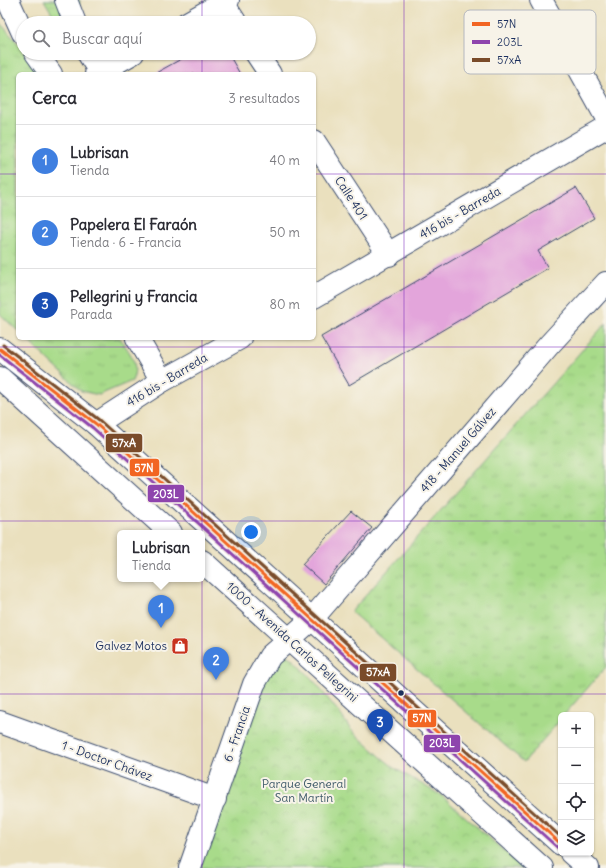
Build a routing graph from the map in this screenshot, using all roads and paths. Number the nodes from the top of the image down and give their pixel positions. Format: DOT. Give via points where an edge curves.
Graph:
graph roads {
  1 [pos="8,0"];
  2 [pos="66,0"];
  3 [pos="541,0"];
  4 [pos="225,1"];
  5 [pos="547,10"];
  6 [pos="0,16"];
  7 [pos="72,16"];
  8 [pos="199,16"];
  9 [pos="232,16"];
  10 [pos="16,18"];
  11 [pos="16,29"];
  12 [pos="41,60"];
  13 [pos="92,60"];
  14 [pos="121,60"];
  15 [pos="261,60"];
  16 [pos="50,72"];
  17 [pos="98,72"];
  18 [pos="100,72"];
  19 [pos="269,72"];
  20 [pos="582,74"];
  21 [pos="606,117"];
  22 [pos="606,128"];
  23 [pos="316,144"];
  24 [pos="389,255"];
  25 [pos="606,283"];
  26 [pos="316,296"];
  27 [pos="138,340"];
  28 [pos="236,340"];
  29 [pos="0,349"];
  30 [pos="0,378"];
  31 [pos="162,381"];
  32 [pos="96,424"];
  33 [pos="168,530"];
  34 [pos="205,564"];
  35 [pos="312,619"];
  36 [pos="288,640"];
  37 [pos="0,722"];
  38 [pos="215,799"];
  39 [pos="558,841"];
  40 [pos="574,856"];
  41 [pos="190,868"];
  42 [pos="542,868"];
  43 [pos="588,868"];
  1 -- 10 [label="street"];
  2 -- 7 [label="street"];
  3 -- 5 [label="street"];
  4 -- 8 [label="street"];
  4 -- 9 [label="street"];
  6 -- 11 [label="street"];
  12 -- 16 [label="street"];
  13 -- 17 [label="street"];
  14 -- 18 [label="street"];
  15 -- 19 [label="street"];
  20 -- 21 [label="street"];
  22 -- 24 [label="street, 416 bis - Barreda"];
  23 -- 24 [label="street, Calle 401"];
  24 -- 26 [label="street, 416 bis - Barreda"];
  25 -- 35 [label="street, 418 - Manuel Gálvez"];
  27 -- 31 [label="street"];
  28 -- 31 [label="street, 416 bis - Barreda"];
  29 -- 32 [label="street"];
  30 -- 33 [label="street"];
  31 -- 32 [label="street, 416 bis - Barreda"];
  32 -- 35 [label="street"];
  34 -- 36 [label="street, 1000 - Avenida Carlos Pellegrini"];
  35 -- 36 [label="street, 6 - Francia"];
  35 -- 39 [label="street"];
  36 -- 38 [label="street, 6 - Francia" via="270,656 254,684"];
  36 -- 42 [label="street, 1000 - Avenida Carlos Pellegrini"];
  37 -- 38 [label="street, 1 - Doctor Chávez"];
  38 -- 41 [label="street, 6 - Francia"];
  40 -- 43 [label="street"];
}
